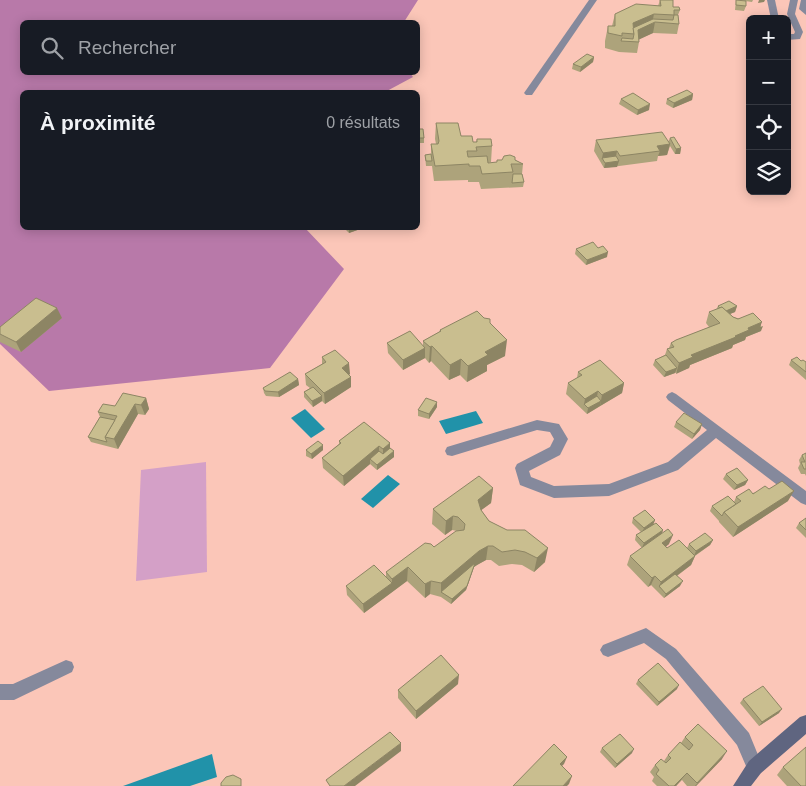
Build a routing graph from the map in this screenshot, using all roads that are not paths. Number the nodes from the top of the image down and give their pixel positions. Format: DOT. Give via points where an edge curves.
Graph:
graph roads {
  1 [pos="593,0"];
  2 [pos="771,0"];
  3 [pos="794,0"];
  4 [pos="805,0"];
  5 [pos="806,13"];
  6 [pos="773,15"];
  7 [pos="790,15"];
  8 [pos="791,16"];
  9 [pos="791,36"];
  10 [pos="529,93"];
  11 [pos="672,397"];
  12 [pos="715,431"];
  13 [pos="452,451"];
  14 [pos="806,499"];
  15 [pos="608,650"];
  16 [pos="66,667"];
  17 [pos="0,692"];
  18 [pos="806,723"];
  19 [pos="755,767"];
  20 [pos="741,786"];
  1 -- 10 [label="street"];
  2 -- 6 [label="street"];
  3 -- 7 [label="street"];
  4 -- 5 [label="street" via="803,9"];
  8 -- 9 [label="street" via="798,32 796,37"];
  11 -- 12 [label="street"];
  12 -- 13 [label="street" via="673,466 609,490 554,492 525,481 522,468 555,451 561,439 554,428 537,425"];
  12 -- 14 [label="street"];
  15 -- 19 [label="street" via="646,635 671,654 743,738"];
  16 -- 17 [label="street" via="14,692"];
  18 -- 19 [label="street"];
  19 -- 20 [label="street"];
}
